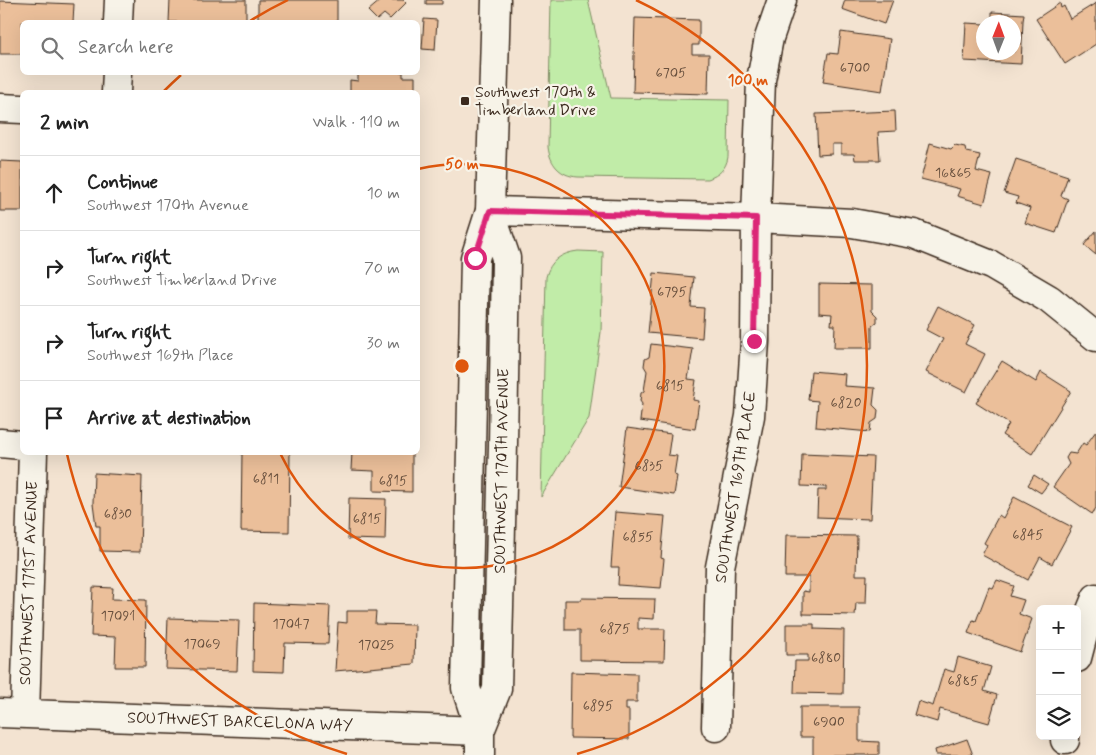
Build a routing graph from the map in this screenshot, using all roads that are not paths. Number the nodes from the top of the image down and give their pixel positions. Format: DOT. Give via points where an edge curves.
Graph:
graph roads {
  1 [pos="119,0"];
  2 [pos="496,0"];
  3 [pos="782,0"];
  4 [pos="118,20"];
  5 [pos="117,75"];
  6 [pos="116,90"];
  7 [pos="0,108"];
  8 [pos="20,109"];
  9 [pos="490,211"];
  10 [pos="756,218"];
  11 [pos="1096,337"];
  12 [pos="0,444"];
  13 [pos="20,445"];
  14 [pos="33,455"];
  15 [pos="1096,598"];
  16 [pos="1079,650"];
  17 [pos="12,714"];
  18 [pos="716,727"];
  19 [pos="480,743"];
  1 -- 4 [label="street"];
  2 -- 9 [label="street, SOUTHWEST 170TH AVENUE"];
  3 -- 10 [label="street, SOUTHWEST 169TH PLACE" via="769,38 761,80"];
  5 -- 6 [label="street"];
  7 -- 8 [label="street"];
  9 -- 10 [label="street"];
  9 -- 19 [label="street, SOUTHWEST 170TH AVENUE" via="475,258 466,688"];
  10 -- 11 [label="street" via="852,223 914,234 991,265 1049,299"];
  10 -- 18 [label="street, SOUTHWEST 169TH PLACE" via="750,416 720,567"];
  12 -- 13 [label="street"];
  14 -- 17 [label="street, SOUTHWEST 171ST AVENUE"];
  15 -- 16 [label="street"];
  17 -- 19 [label="street, SOUTHWEST BARCELONA WAY"];
}
